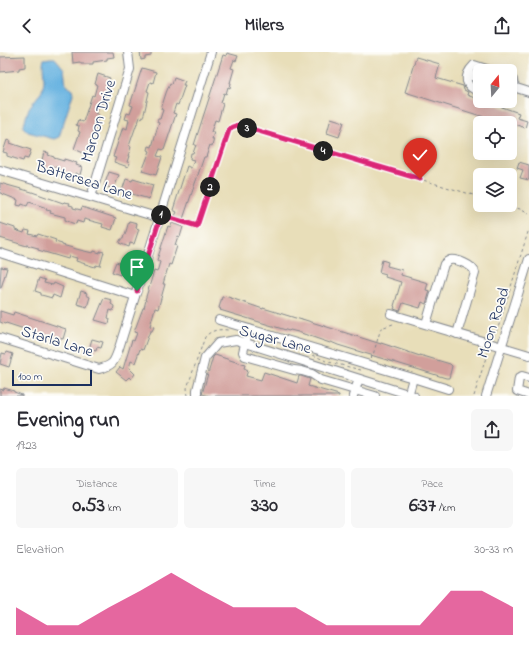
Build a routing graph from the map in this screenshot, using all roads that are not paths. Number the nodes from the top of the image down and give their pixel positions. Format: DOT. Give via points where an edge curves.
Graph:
graph roads {
  1 [pos="128,52"];
  2 [pos="211,52"];
  3 [pos="473,67"];
  4 [pos="468,75"];
  5 [pos="473,76"];
  6 [pos="473,89"];
  7 [pos="517,90"];
  8 [pos="529,92"];
  9 [pos="0,170"];
  10 [pos="91,197"];
  11 [pos="160,216"];
  12 [pos="0,253"];
  13 [pos="529,259"];
  14 [pos="136,296"];
  15 [pos="391,314"];
  16 [pos="219,320"];
  17 [pos="426,324"];
  18 [pos="249,329"];
  19 [pos="457,334"];
  20 [pos="0,338"];
  21 [pos="244,343"];
  22 [pos="502,346"];
  23 [pos="529,355"];
  24 [pos="358,378"];
  25 [pos="413,378"];
  26 [pos="529,378"];
  27 [pos="448,389"];
  28 [pos="354,393"];
  29 [pos="410,395"];
  30 [pos="529,395"];
  31 [pos="197,396"];
  32 [pos="375,396"];
  33 [pos="486,396"];
  1 -- 10 [label="street, Maroon Drive" via="130,69"];
  2 -- 11 [label="street, Starla Lane"];
  3 -- 4 [label="street"];
  4 -- 5 [label="street"];
  4 -- 6 [label="street" via="468,85"];
  7 -- 8 [label="street"];
  9 -- 10 [label="street, Battersea Lane"];
  10 -- 11 [label="street, Battersea Lane"];
  11 -- 14 [label="street, Starla Lane"];
  12 -- 14 [label="street"];
  13 -- 22 [label="street, Moon Road"];
  14 -- 20 [label="street, Starla Lane" via="115,359 110,366 99,369"];
  15 -- 17 [label="street"];
  16 -- 18 [label="street"];
  17 -- 19 [label="street"];
  17 -- 19 [label="street" via="444,264 451,260 468,265 475,272"];
  18 -- 21 [label="street"];
  18 -- 25 [label="street"];
  19 -- 22 [label="street"];
  21 -- 24 [label="street, Sugar Lane"];
  21 -- 28 [label="street" via="245,356 307,372"];
  21 -- 31 [label="street, Sugar Lane" via="236,340 218,343 205,358 196,390"];
  22 -- 23 [label="street"];
  22 -- 33 [label="street, Moon Road"];
  24 -- 28 [label="street"];
  24 -- 29 [label="street, Sugar Lane"];
  25 -- 27 [label="street"];
  25 -- 29 [label="street"];
  26 -- 30 [label="street" via="519,378 517,392"];
  28 -- 32 [label="street"];
}
